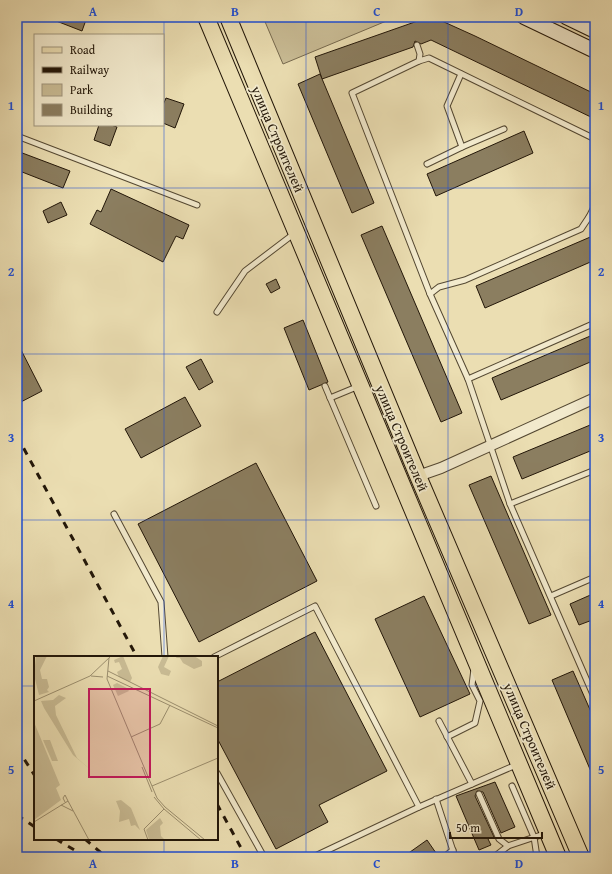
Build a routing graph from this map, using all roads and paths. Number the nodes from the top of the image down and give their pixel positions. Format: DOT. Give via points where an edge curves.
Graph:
graph roads {
  1 [pos="206,17"];
  2 [pos="228,17"];
  3 [pos="524,17"];
  4 [pos="566,17"];
  5 [pos="595,31"];
  6 [pos="417,45"];
  7 [pos="595,51"];
  8 [pos="418,61"];
  9 [pos="461,74"];
  10 [pos="504,129"];
  11 [pos="17,136"];
  12 [pos="595,139"];
  13 [pos="462,147"];
  14 [pos="427,164"];
  15 [pos="196,205"];
  16 [pos="595,205"];
  17 [pos="310,216"];
  18 [pos="589,217"];
  19 [pos="595,220"];
  20 [pos="294,228"];
  21 [pos="337,281"];
  22 [pos="319,288"];
  23 [pos="430,294"];
  24 [pos="217,312"];
  25 [pos="595,322"];
  26 [pos="468,379"];
  27 [pos="360,385"];
  28 [pos="325,386"];
  29 [pos="330,398"];
  30 [pos="595,398"];
  31 [pos="490,444"];
  32 [pos="595,470"];
  33 [pos="418,476"];
  34 [pos="400,483"];
  35 [pos="510,504"];
  36 [pos="376,506"];
  37 [pos="114,514"];
  38 [pos="595,577"];
  39 [pos="551,596"];
  40 [pos="165,656"];
  41 [pos="216,656"];
  42 [pos="475,658"];
  43 [pos="595,699"];
  44 [pos="439,721"];
  45 [pos="447,737"];
  46 [pos="538,755"];
  47 [pos="520,763"];
  48 [pos="218,775"];
  49 [pos="472,784"];
  50 [pos="512,786"];
  51 [pos="479,794"];
  52 [pos="436,799"];
  53 [pos="419,807"];
  54 [pos="541,835"];
  55 [pos="508,846"];
  56 [pos="453,850"];
  57 [pos="264,857"];
  58 [pos="313,857"];
  59 [pos="444,857"];
  60 [pos="456,857"];
  61 [pos="494,857"];
  62 [pos="537,857"];
  63 [pos="558,857"];
  64 [pos="581,857"];
  1 -- 20 [label="main road, улица Строителей"];
  2 -- 17 [label="main road, улица Строителей"];
  3 -- 7 [label="street"];
  4 -- 5 [label="street"];
  6 -- 8 [label="lane" via="420,54"];
  8 -- 9 [label="lane" via="429,58"];
  8 -- 23 [label="lane" via="352,93"];
  9 -- 12 [label="lane"];
  9 -- 13 [label="lane" via="447,106"];
  10 -- 13 [label="lane"];
  11 -- 15 [label="lane"];
  13 -- 14 [label="lane"];
  16 -- 18 [label="lane"];
  17 -- 20 [label="main road"];
  17 -- 21 [label="main road, улица Строителей"];
  18 -- 19 [label="lane"];
  18 -- 23 [label="lane" via="581,229 465,280 439,287"];
  20 -- 22 [label="main road, улица Строителей"];
  20 -- 24 [label="lane" via="245,271"];
  21 -- 22 [label="main road"];
  21 -- 33 [label="main road, улица Строителей"];
  22 -- 27 [label="main road, улица Строителей"];
  23 -- 26 [label="lane"];
  25 -- 26 [label="lane"];
  26 -- 31 [label="lane"];
  27 -- 29 [label="lane"];
  27 -- 34 [label="main road, улица Строителей"];
  28 -- 29 [label="lane"];
  29 -- 36 [label="lane"];
  30 -- 31 [label="street"];
  31 -- 33 [label="street"];
  31 -- 35 [label="lane"];
  32 -- 35 [label="lane"];
  33 -- 34 [label="main road"];
  33 -- 46 [label="main road, улица Строителей"];
  34 -- 42 [label="main road, улица Строителей"];
  35 -- 39 [label="lane"];
  37 -- 40 [label="lane" via="161,602"];
  38 -- 39 [label="lane"];
  39 -- 43 [label="lane"];
  41 -- 53 [label="lane" via="315,606"];
  42 -- 45 [label="lane" via="472,685 480,701 475,723"];
  42 -- 47 [label="main road, улица Строителей"];
  44 -- 45 [label="lane"];
  45 -- 49 [label="lane"];
  46 -- 47 [label="main road"];
  46 -- 64 [label="main road, улица Строителей"];
  47 -- 49 [label="lane"];
  47 -- 54 [label="main road, улица Строителей"];
  48 -- 57 [label="lane"];
  49 -- 52 [label="lane"];
  50 -- 54 [label="lane"];
  51 -- 55 [label="lane" via="499,839"];
  52 -- 53 [label="lane"];
  52 -- 56 [label="lane"];
  53 -- 58 [label="lane"];
  54 -- 55 [label="lane"];
  54 -- 62 [label="lane"];
  54 -- 63 [label="main road, улица Строителей"];
  55 -- 61 [label="lane"];
  56 -- 59 [label="lane"];
  56 -- 60 [label="lane"];
}
